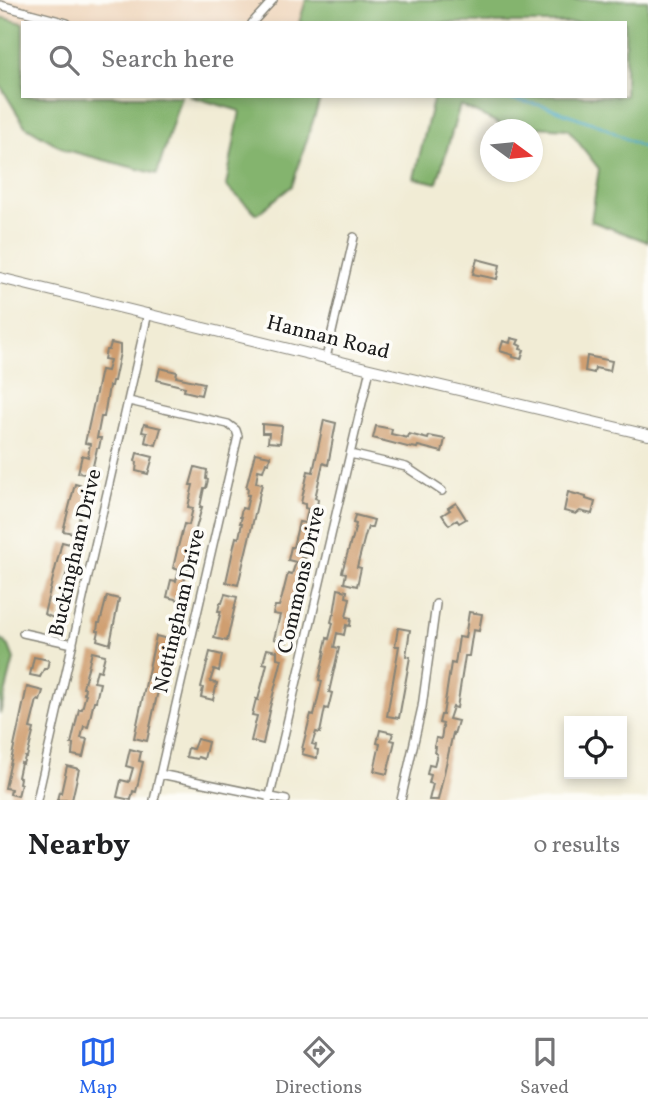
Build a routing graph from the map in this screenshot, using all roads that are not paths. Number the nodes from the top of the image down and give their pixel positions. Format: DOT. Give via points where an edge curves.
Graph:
graph roads {
  1 [pos="273,0"];
  2 [pos="0,5"];
  3 [pos="60,21"];
  4 [pos="254,21"];
  5 [pos="354,237"];
  6 [pos="0,278"];
  7 [pos="148,313"];
  8 [pos="326,358"];
  9 [pos="370,369"];
  10 [pos="129,401"];
  11 [pos="648,435"];
  12 [pos="350,454"];
  13 [pos="442,491"];
  14 [pos="436,604"];
  15 [pos="23,633"];
  16 [pos="73,644"];
  17 [pos="160,774"];
  18 [pos="269,798"];
  19 [pos="37,800"];
  20 [pos="154,800"];
  21 [pos="286,800"];
  22 [pos="401,800"];
  1 -- 4 [label="street"];
  2 -- 3 [label="street"];
  5 -- 8 [label="street"];
  6 -- 7 [label="street, Hannan Road"];
  7 -- 8 [label="street, Hannan Road"];
  7 -- 10 [label="street, Buckingham Drive"];
  8 -- 9 [label="street, Hannan Road"];
  9 -- 11 [label="street, Hannan Road"];
  9 -- 12 [label="street, Commons Drive"];
  10 -- 16 [label="street, Buckingham Drive"];
  10 -- 17 [label="street, Nottingham Drive" via="228,424 236,430 237,440"];
  12 -- 13 [label="street" via="406,467"];
  12 -- 18 [label="street, Commons Drive"];
  14 -- 22 [label="street" via="422,707"];
  15 -- 16 [label="street"];
  16 -- 19 [label="street, Buckingham Drive"];
  17 -- 18 [label="street"];
  17 -- 20 [label="street, Nottingham Drive"];
  18 -- 21 [label="street"];
}
